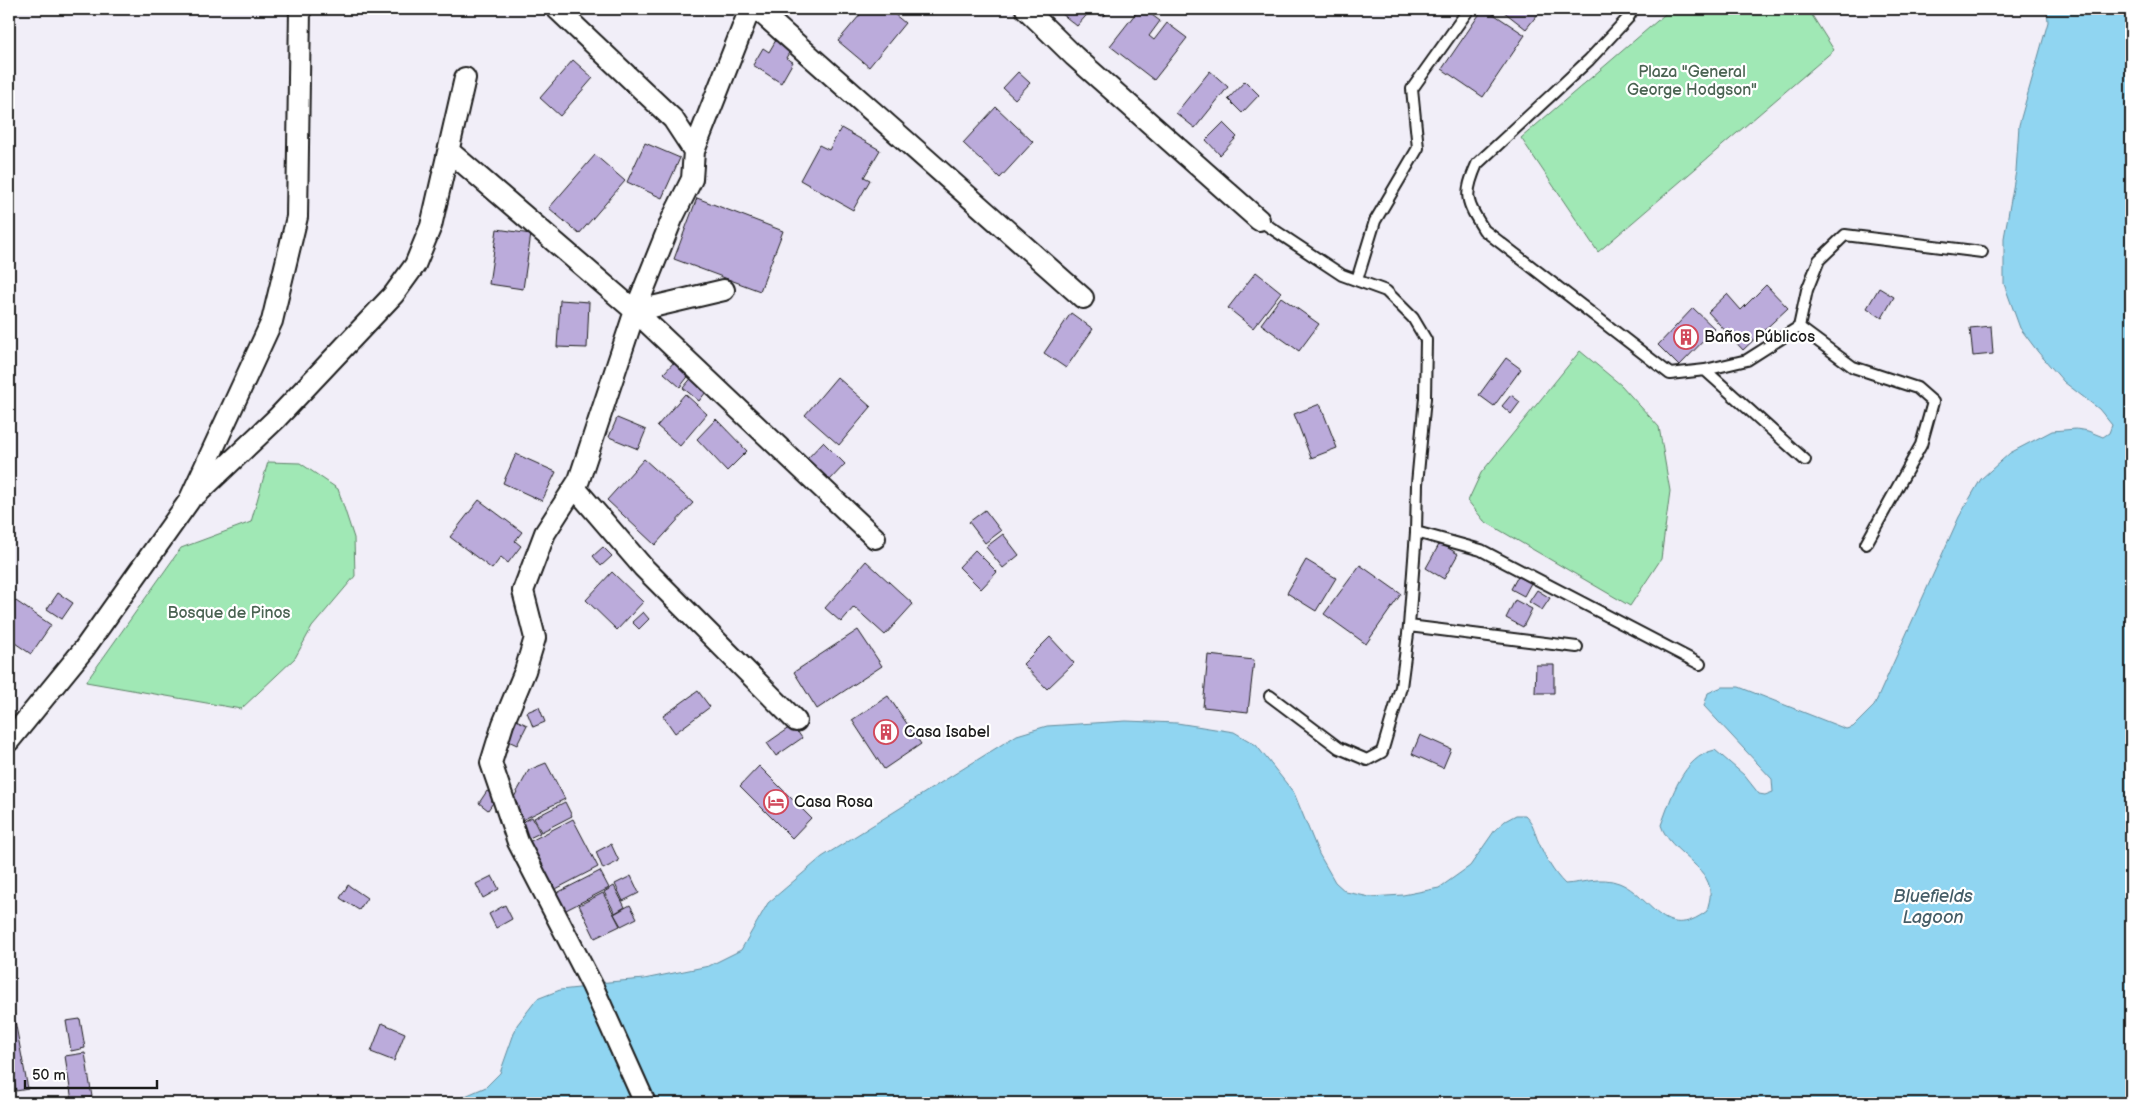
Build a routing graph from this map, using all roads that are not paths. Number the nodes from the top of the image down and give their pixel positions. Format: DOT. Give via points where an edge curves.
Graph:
graph roads {
  1 [pos="300,9"];
  2 [pos="557,9"];
  3 [pos="750,9"];
  4 [pos="757,9"];
  5 [pos="1026,9"];
  6 [pos="1469,9"];
  7 [pos="1633,9"];
  8 [pos="465,78"];
  9 [pos="449,151"];
  10 [pos="694,151"];
  11 [pos="1259,220"];
  12 [pos="1982,252"];
  13 [pos="1357,280"];
  14 [pos="724,290"];
  15 [pos="1083,298"];
  16 [pos="635,311"];
  17 [pos="1800,327"];
  18 [pos="1705,370"];
  19 [pos="1805,460"];
  20 [pos="575,488"];
  21 [pos="189,501"];
  22 [pos="1416,532"];
  23 [pos="875,538"];
  24 [pos="1866,544"];
  25 [pos="1409,626"];
  26 [pos="1577,647"];
  27 [pos="1700,664"];
  28 [pos="1270,696"];
  29 [pos="796,721"];
  30 [pos="9,741"];
  31 [pos="645,1103"];
  1 -- 21 [label="street" via="298,217 272,321"];
  2 -- 10 [label="street" via="673,119"];
  3 -- 10 [label="street"];
  4 -- 15 [label="street"];
  5 -- 11 [label="street" via="1074,56"];
  6 -- 13 [label="lane" via="1412,89 1418,148 1375,221"];
  7 -- 18 [label="lane" via="1589,60 1477,164 1467,186 1470,208 1484,230 1670,374"];
  8 -- 9 [label="street"];
  9 -- 16 [label="street"];
  9 -- 21 [label="street" via="431,226 415,265 394,294 256,439"];
  10 -- 16 [label="street" via="692,178 672,218"];
  11 -- 13 [label="lane" via="1342,275"];
  12 -- 17 [label="lane" via="1845,235 1819,260 1807,290"];
  13 -- 22 [label="lane" via="1386,291 1413,318 1426,340"];
  14 -- 16 [label="street"];
  16 -- 20 [label="street"];
  16 -- 23 [label="street"];
  17 -- 18 [label="lane" via="1747,360"];
  17 -- 24 [label="lane" via="1853,367 1917,388 1933,402 1921,445"];
  18 -- 19 [label="lane"];
  20 -- 29 [label="street" via="643,567"];
  20 -- 31 [label="street" via="545,533 523,591 535,638 491,763 518,842 592,985"];
  21 -- 30 [label="street" via="84,650"];
  22 -- 25 [label="lane"];
  22 -- 27 [label="lane" via="1481,550"];
  25 -- 26 [label="lane"];
  25 -- 28 [label="lane" via="1401,687 1382,752 1367,760 1338,748"];
}
